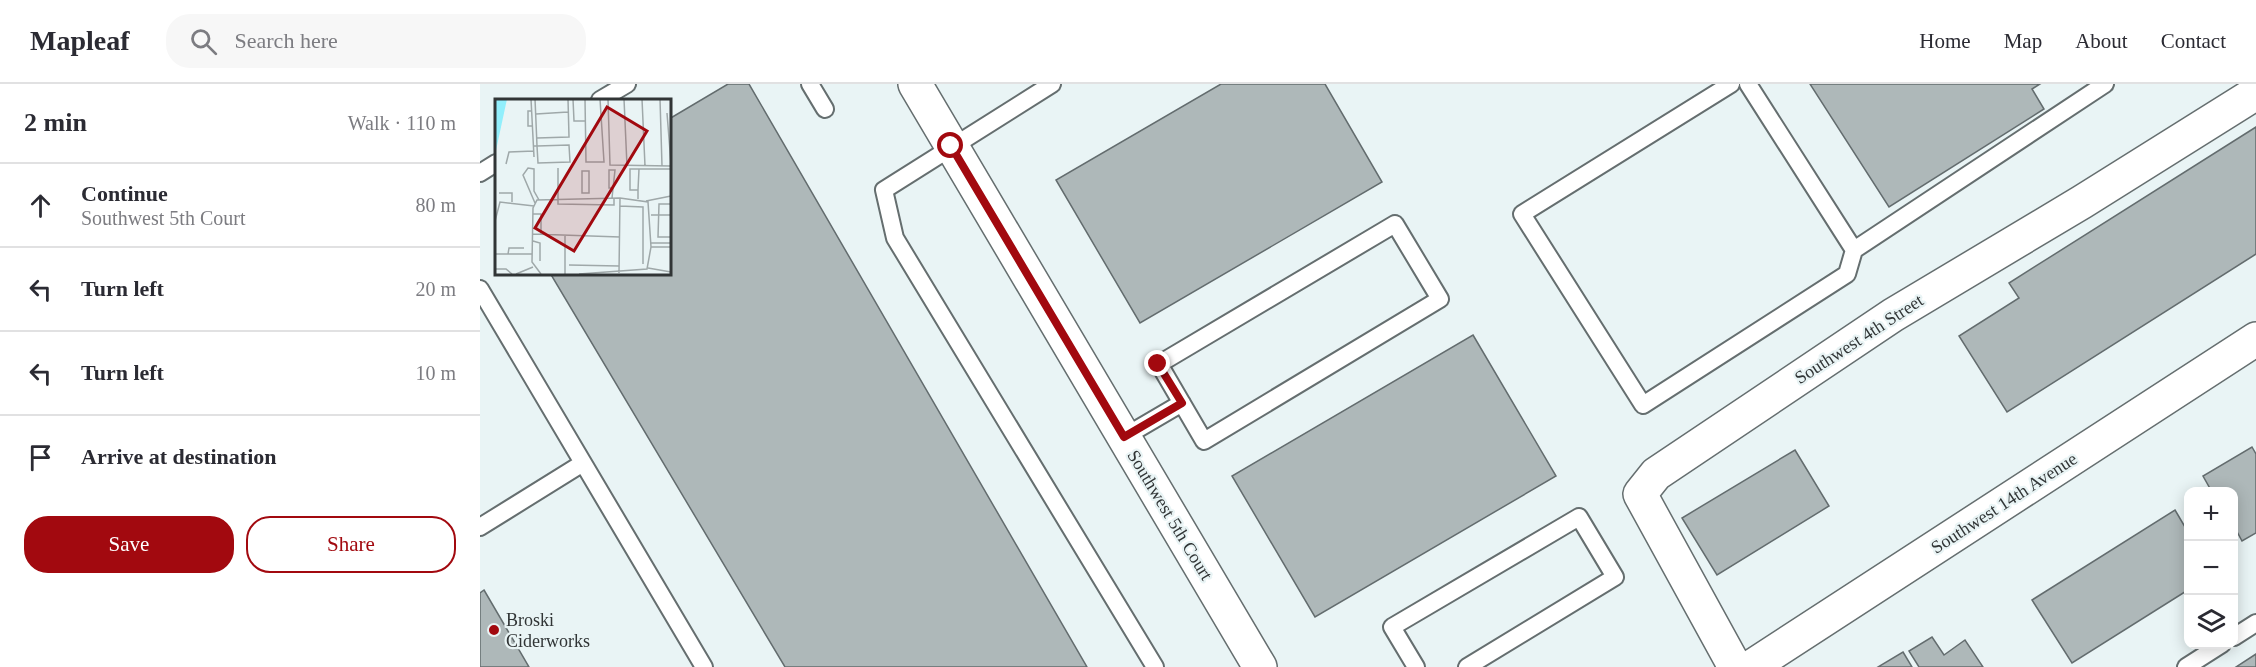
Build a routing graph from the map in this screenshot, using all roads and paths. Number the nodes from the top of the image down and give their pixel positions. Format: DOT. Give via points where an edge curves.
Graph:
graph roads {
  1 [pos="627,84"];
  2 [pos="810,84"];
  3 [pos="915,84"];
  4 [pos="1052,84"];
  5 [pos="1731,84"];
  6 [pos="1748,84"];
  7 [pos="2105,84"];
  8 [pos="2256,93"];
  9 [pos="602,99"];
  10 [pos="825,109"];
  11 [pos="951,146"];
  12 [pos="495,164"];
  13 [pos="480,173"];
  14 [pos="1854,250"];
  15 [pos="480,289"];
  16 [pos="2256,339"];
  17 [pos="1182,403"];
  18 [pos="1124,437"];
  19 [pos="583,463"];
  20 [pos="480,527"];
  21 [pos="2256,623"];
  22 [pos="2238,634"];
  23 [pos="2215,649"];
  24 [pos="1410,665"];
  25 [pos="704,667"];
  26 [pos="1155,667"];
  27 [pos="1260,667"];
  28 [pos="1467,667"];
  29 [pos="1735,667"];
  30 [pos="1751,667"];
  31 [pos="2186,667"];
  1 -- 9 [label="lane"];
  2 -- 10 [label="lane"];
  3 -- 11 [label="street, Southwest 5th Court"];
  4 -- 11 [label="lane"];
  5 -- 14 [label="lane" via="1522,214 1643,405 1847,274"];
  6 -- 14 [label="lane"];
  7 -- 14 [label="lane"];
  8 -- 29 [label="street, Southwest 4th Street" via="1893,315 1656,474 1640,494"];
  11 -- 18 [label="street, Southwest 5th Court"];
  11 -- 26 [label="lane" via="884,190 895,238"];
  12 -- 13 [label="lane"];
  15 -- 19 [label="lane"];
  16 -- 30 [label="street, Southwest 14th Avenue"];
  17 -- 17 [label="lane" via="1204,441 1440,299 1395,224 1158,364"];
  17 -- 18 [label="lane"];
  18 -- 27 [label="street, Southwest 5th Court"];
  19 -- 20 [label="lane"];
  19 -- 25 [label="lane"];
  21 -- 22 [label="lane"];
  23 -- 31 [label="lane"];
  24 -- 28 [label="lane" via="1392,627 1579,517 1615,577"];
}
